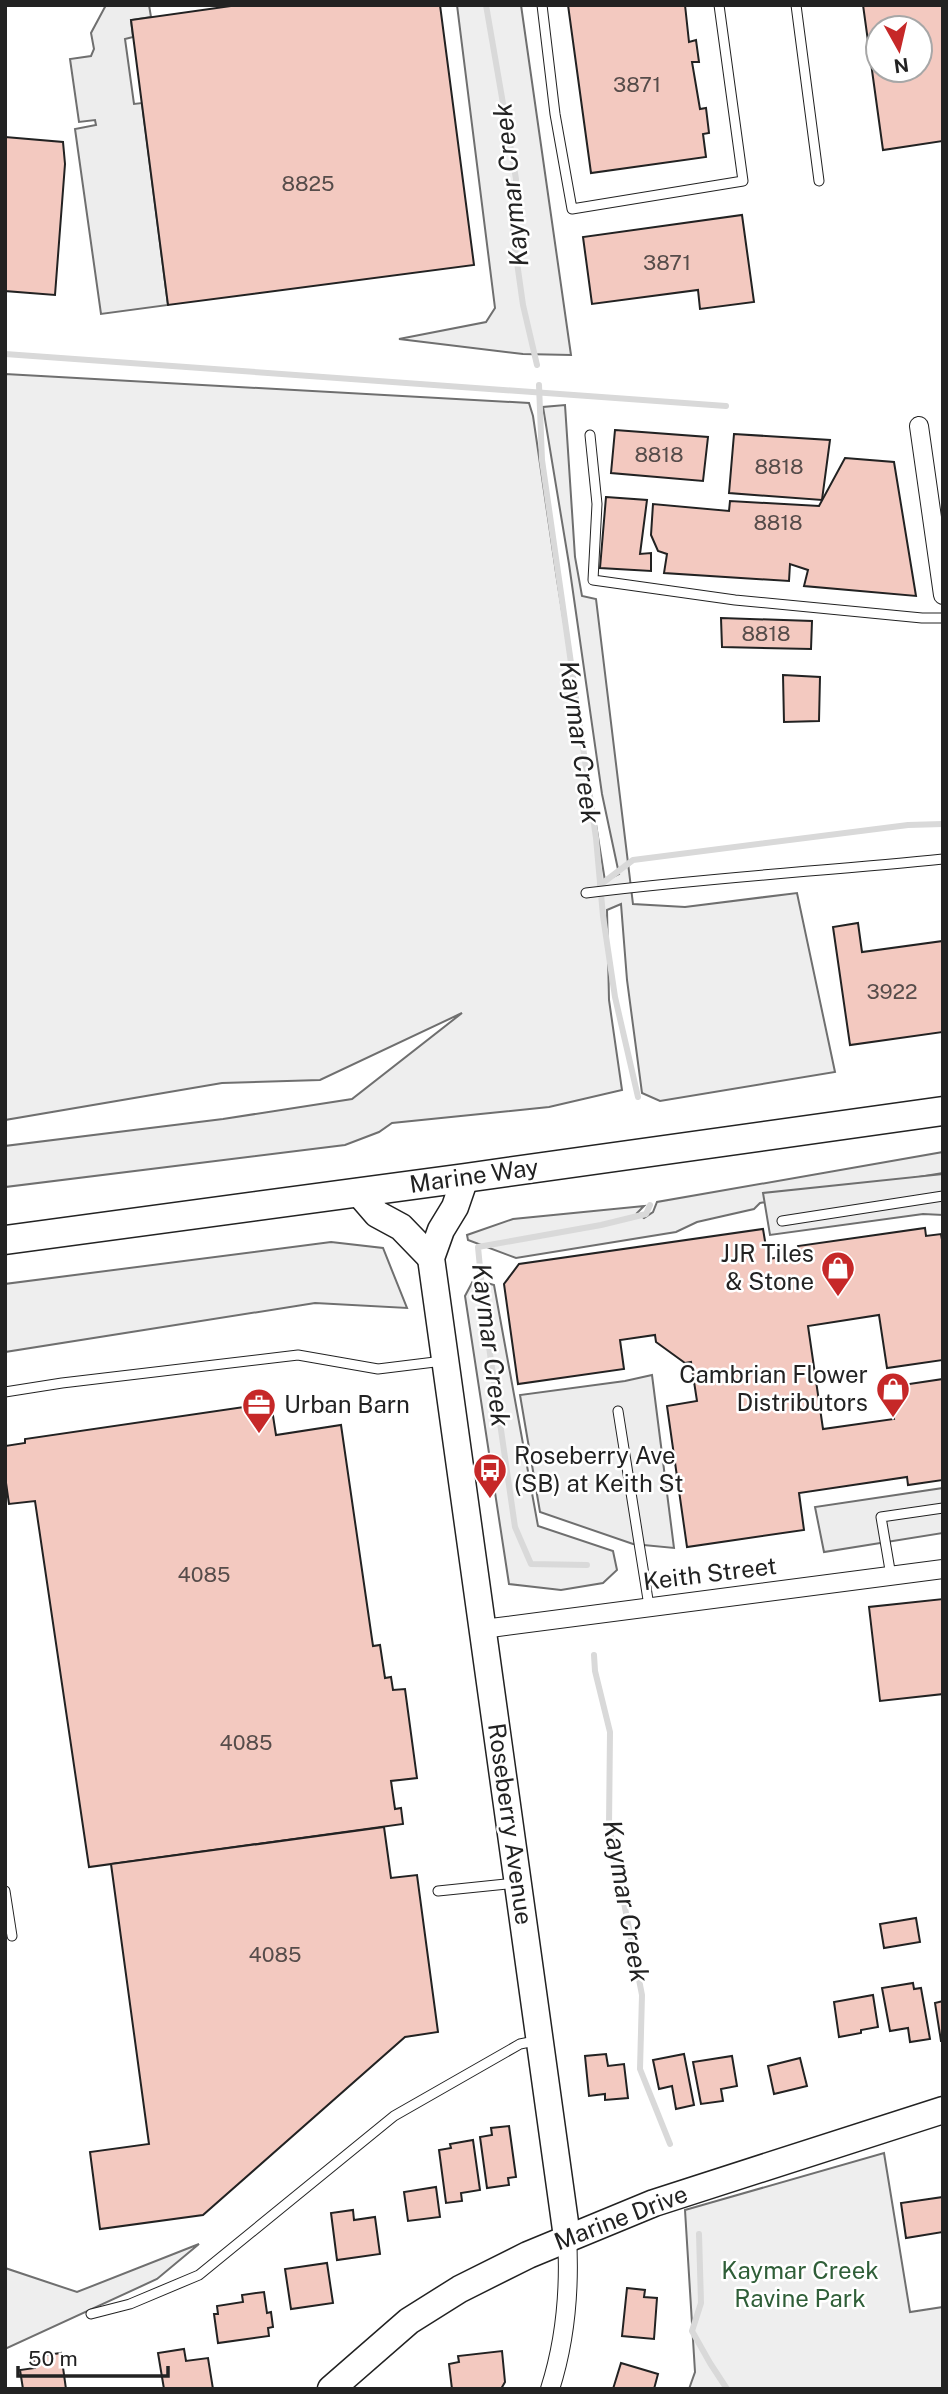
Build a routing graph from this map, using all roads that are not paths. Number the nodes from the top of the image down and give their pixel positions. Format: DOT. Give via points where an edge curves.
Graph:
graph roads {
  1 [pos="542,5"];
  2 [pos="719,5"];
  3 [pos="796,5"];
  4 [pos="819,181"];
  5 [pos="919,426"];
  6 [pos="590,435"];
  7 [pos="943,596"];
  8 [pos="943,618"];
  9 [pos="943,859"];
  10 [pos="586,893"];
  11 [pos="943,1111"];
  12 [pos="465,1178"];
  13 [pos="358,1192"];
  14 [pos="943,1196"];
  15 [pos="782,1221"];
  16 [pos="5,1240"];
  17 [pos="431,1258"];
  18 [pos="444,1361"];
  19 [pos="5,1392"];
  20 [pos="618,1410"];
  21 [pos="943,1508"];
  22 [pos="943,1569"];
  23 [pos="891,1576"];
  24 [pos="649,1606"];
  25 [pos="483,1629"];
  26 [pos="517,1882"];
  27 [pos="5,1891"];
  28 [pos="438,1891"];
  29 [pos="12,1936"];
  30 [pos="540,2039"];
  31 [pos="943,2110"];
  32 [pos="567,2237"];
  33 [pos="91,2314"];
  34 [pos="331,2389"];
  35 [pos="550,2389"];
  1 -- 2 [label="lane" via="572,209 743,181"];
  3 -- 4 [label="lane"];
  5 -- 7 [label="street"];
  6 -- 8 [label="lane" via="597,504 593,580 735,600"];
  9 -- 10 [label="lane"];
  11 -- 12 [label="main road, Marine Way"];
  12 -- 13 [label="main road, Marine Way"];
  12 -- 17 [label="street, Roseberry Avenue"];
  13 -- 16 [label="main road, Marine Way"];
  13 -- 17 [label="street" via="377,1214 401,1227"];
  14 -- 15 [label="lane"];
  17 -- 18 [label="street, Roseberry Avenue"];
  18 -- 19 [label="lane" via="378,1369 298,1355"];
  18 -- 25 [label="street, Roseberry Avenue"];
  20 -- 24 [label="lane"];
  21 -- 23 [label="lane" via="881,1517"];
  22 -- 23 [label="street, Keith Street"];
  23 -- 24 [label="street, Keith Street"];
  24 -- 25 [label="street, Keith Street"];
  25 -- 26 [label="street, Roseberry Avenue"];
  26 -- 28 [label="lane"];
  26 -- 30 [label="street, Roseberry Avenue"];
  27 -- 29 [label="lane"];
  30 -- 32 [label="street, Roseberry Avenue"];
  30 -- 33 [label="lane" via="520,2044 394,2116 199,2275 130,2304"];
  31 -- 32 [label="street, Marine Drive" via="715,2182"];
  32 -- 34 [label="street, Marine Drive" via="493,2271 409,2321"];
  32 -- 35 [label="street, Roseberry Avenue" via="564,2329"];
}
